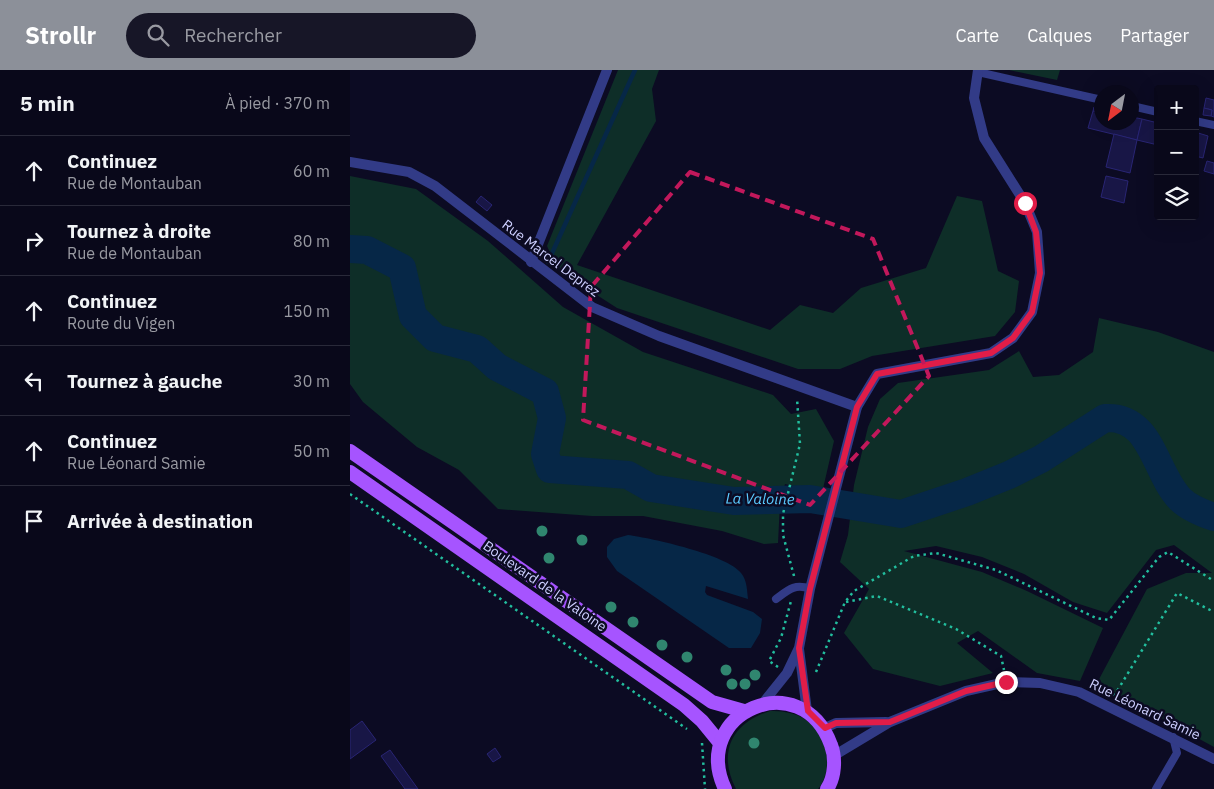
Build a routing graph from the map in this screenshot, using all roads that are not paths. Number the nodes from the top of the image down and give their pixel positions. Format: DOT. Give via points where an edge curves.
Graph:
graph roads {
  1 [pos="607,70"];
  2 [pos="978,71"];
  3 [pos="1094,98"];
  4 [pos="1139,108"];
  5 [pos="1154,111"];
  6 [pos="1199,122"];
  7 [pos="1214,125"];
  8 [pos="350,162"];
  9 [pos="531,262"];
  10 [pos="857,407"];
  11 [pos="350,451"];
  12 [pos="350,472"];
  13 [pos="810,589"];
  14 [pos="776,599"];
  15 [pos="799,648"];
  16 [pos="763,704"];
  17 [pos="744,711"];
  18 [pos="808,711"];
  19 [pos="890,722"];
  20 [pos="825,728"];
  21 [pos="1173,737"];
  22 [pos="720,743"];
  23 [pos="835,754"];
  24 [pos="1214,759"];
  25 [pos="831,787"];
  26 [pos="724,789"];
  27 [pos="1156,789"];
  1 -- 9 [label="street"];
  2 -- 3 [label="lane"];
  2 -- 10 [label="street" via="974,98 984,138 1025,203 1036,232 1040,273 1032,312 1013,338 991,353 877,374"];
  4 -- 5 [label="lane"];
  6 -- 7 [label="lane"];
  8 -- 9 [label="street, Rue Marcel Deprez" via="409,172 435,186"];
  9 -- 10 [label="street, Rue Marcel Deprez" via="592,307 659,336"];
  10 -- 13 [label="street"];
  11 -- 17 [label="main road, Boulevard de la Valoine" via="712,702"];
  12 -- 22 [label="main road, Boulevard de la Valoine" via="684,706"];
  13 -- 14 [label="lane" via="800,585"];
  13 -- 15 [label="street"];
  15 -- 16 [label="street" via="787,673"];
  15 -- 18 [label="street"];
  16 -- 17 [label="main road"];
  16 -- 18 [label="main road" via="790,703"];
  17 -- 22 [label="main road" via="729,725"];
  18 -- 20 [label="main road"];
  19 -- 20 [label="street" via="836,723"];
  19 -- 21 [label="street, Rue Léonard Samie" via="966,691 1006,682 1040,683 1069,690"];
  19 -- 23 [label="street"];
  20 -- 23 [label="main road"];
  21 -- 24 [label="street, Rue Léonard Samie"];
  21 -- 27 [label="lane" via="1177,752"];
  22 -- 26 [label="main road" via="717,764"];
  23 -- 25 [label="main road"];
}
